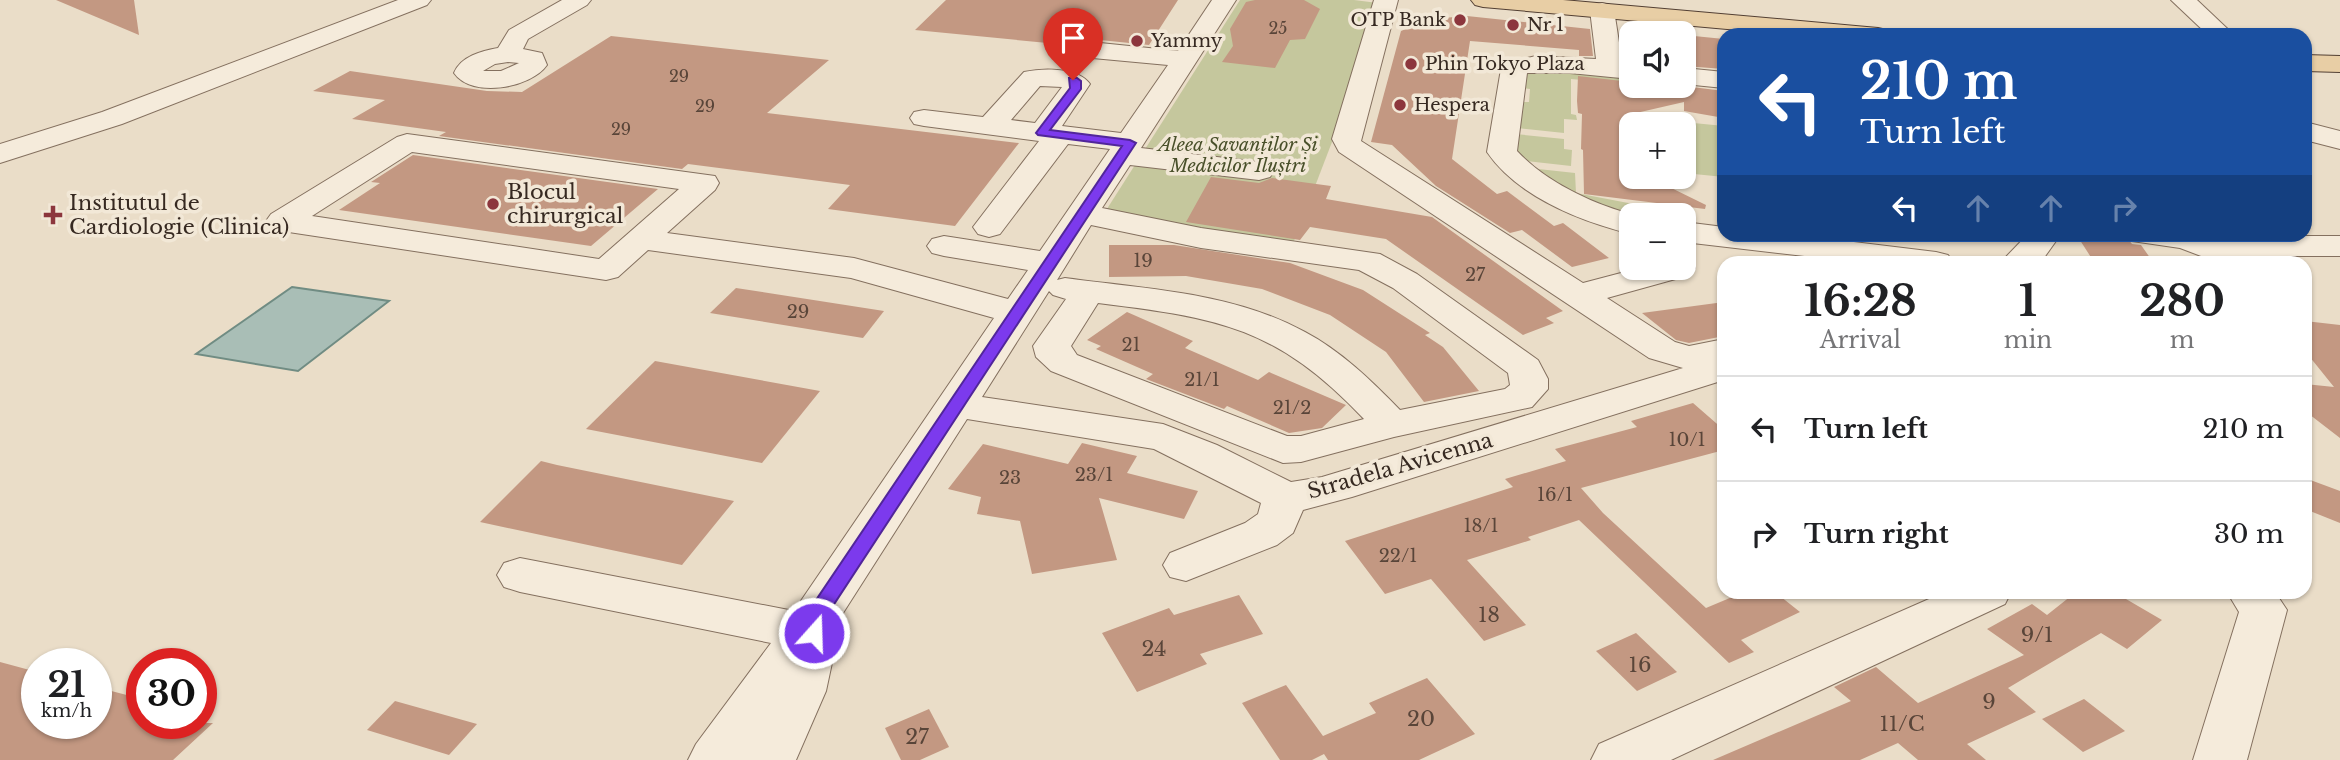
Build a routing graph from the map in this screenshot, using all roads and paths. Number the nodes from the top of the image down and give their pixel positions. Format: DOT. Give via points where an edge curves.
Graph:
graph roads {
  1 [pos="419,0"];
  2 [pos="579,0"];
  3 [pos="1224,0"];
  4 [pos="1386,0"];
  5 [pos="1483,0"];
  6 [pos="2183,0"];
  7 [pos="1602,10"];
  8 [pos="1729,28"];
  9 [pos="2214,28"];
  10 [pos="1072,48"];
  11 [pos="508,54"];
  12 [pos="1186,60"];
  13 [pos="2312,63"];
  14 [pos="2340,64"];
  15 [pos="1619,67"];
  16 [pos="1619,70"];
  17 [pos="1696,77"];
  18 [pos="1717,79"];
  19 [pos="112,118"];
  20 [pos="924,118"];
  21 [pos="990,126"];
  22 [pos="2312,133"];
  23 [pos="1051,134"];
  24 [pos="0,138"];
  25 [pos="2340,140"];
  26 [pos="1126,149"];
  27 [pos="0,154"];
  28 [pos="1258,171"];
  29 [pos="1082,214"];
  30 [pos="1619,221"];
  31 [pos="989,226"];
  32 [pos="1696,233"];
  33 [pos="1717,236"];
  34 [pos="640,239"];
  35 [pos="1769,242"];
  36 [pos="2039,242"];
  37 [pos="2200,242"];
  38 [pos="944,246"];
  39 [pos="2340,246"];
  40 [pos="2234,249"];
  41 [pos="1719,256"];
  42 [pos="1886,256"];
  43 [pos="2028,256"];
  44 [pos="1717,257"];
  45 [pos="1696,263"];
  46 [pos="1634,280"];
  47 [pos="1033,286"];
  48 [pos="1088,292"];
  49 [pos="1579,295"];
  50 [pos="1717,352"];
  51 [pos="1717,370"];
  52 [pos="957,405"];
  53 [pos="1391,425"];
  54 [pos="1285,497"];
  55 [pos="1186,565"];
  56 [pos="520,575"];
  57 [pos="1972,599"];
  58 [pos="2255,599"];
  59 [pos="813,625"];
  60 [pos="715,760"];
  61 [pos="769,760"];
  62 [pos="1618,760"];
  63 [pos="2220,760"];
  1 -- 19 [label="street"];
  2 -- 11 [label="street" via="518,35"];
  3 -- 12 [label="street"];
  4 -- 49 [label="street" via="1346,139 1349,146"];
  5 -- 7 [label="main road"];
  6 -- 9 [label="street"];
  7 -- 8 [label="main road"];
  7 -- 15 [label="street"];
  10 -- 12 [label="street"];
  12 -- 26 [label="street"];
  13 -- 14 [label="main road"];
  16 -- 30 [label="street" via="1528,63 1514,69 1502,152 1524,173 1600,216"];
  17 -- 18 [label="street"];
  19 -- 24 [label="street" via="74,116"];
  19 -- 27 [label="street"];
  20 -- 21 [label="street"];
  21 -- 23 [label="street"];
  21 -- 23 [label="street" via="1033,78 1073,80 1075,89"];
  22 -- 25 [label="street"];
  23 -- 26 [label="street"];
  23 -- 31 [label="street" via="1044,153"];
  26 -- 28 [label="street"];
  26 -- 29 [label="street"];
  29 -- 47 [label="street"];
  29 -- 53 [label="street" via="1201,239 1368,261 1405,281 1525,368 1529,389 1518,398"];
  32 -- 33 [label="street"];
  34 -- 34 [label="street" via="606,270 282,221 407,143 704,183"];
  34 -- 47 [label="street"];
  35 -- 41 [label="street"];
  35 -- 42 [label="street"];
  36 -- 43 [label="street"];
  37 -- 40 [label="street"];
  38 -- 47 [label="street"];
  39 -- 40 [label="street"];
  44 -- 45 [label="street"];
  46 -- 49 [label="street"];
  47 -- 48 [label="street"];
  47 -- 52 [label="street"];
  48 -- 53 [label="street" via="1225,313 1276,331 1328,364"];
  48 -- 53 [label="street" via="1052,346 1055,357 1064,363 1283,450"];
  49 -- 50 [label="street" via="1675,356"];
  51 -- 54 [label="street, Stradela Avicenna" via="1337,487"];
  52 -- 54 [label="street, Stradela Avicenna" via="1163,437"];
  52 -- 59 [label="street"];
  54 -- 55 [label="street" via="1277,523 1261,534"];
  56 -- 59 [label="street"];
  57 -- 62 [label="street"];
  58 -- 63 [label="street" via="2263,610"];
  59 -- 60 [label="street"];
  59 -- 61 [label="street" via="801,691"];
}
